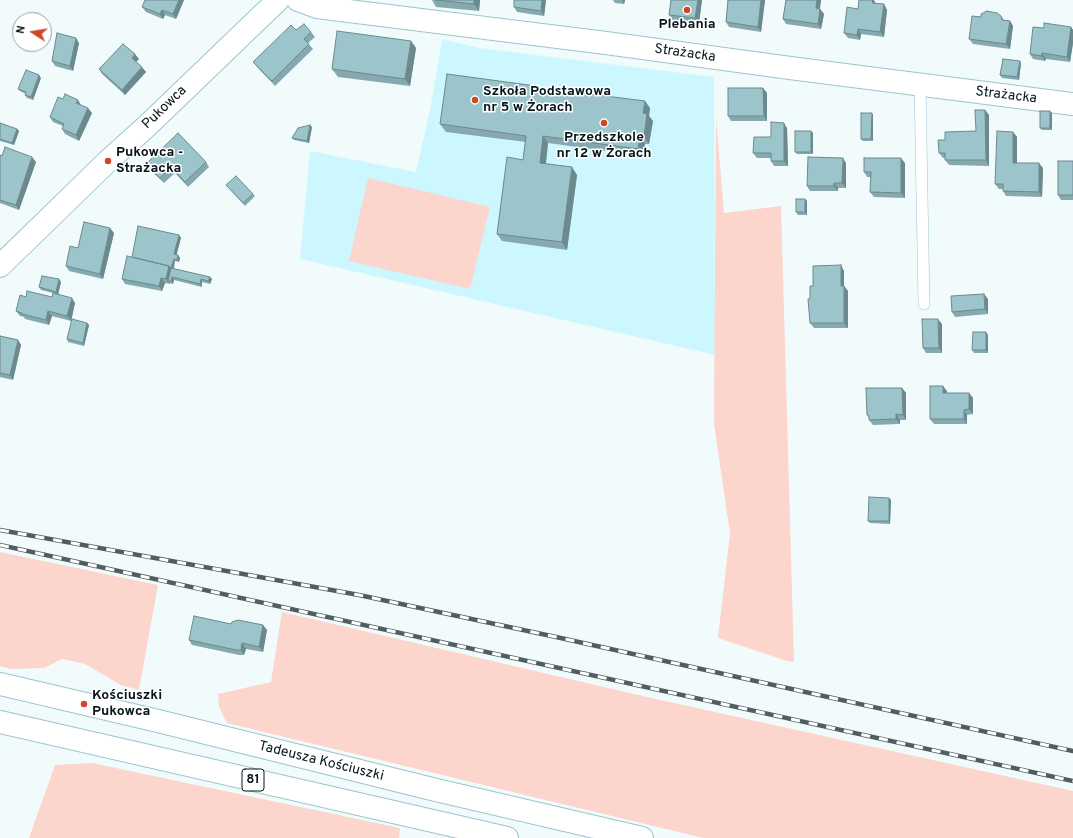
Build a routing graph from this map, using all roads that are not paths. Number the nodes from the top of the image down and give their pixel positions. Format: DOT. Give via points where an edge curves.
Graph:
graph roads {
  1 [pos="278,0"];
  2 [pos="298,0"];
  3 [pos="920,85"];
  4 [pos="1073,104"];
  5 [pos="0,266"];
  6 [pos="924,304"];
  7 [pos="0,684"];
  8 [pos="0,722"];
  9 [pos="507,838"];
  10 [pos="642,838"];
  1 -- 5 [label="main road, Pukowca"];
  2 -- 3 [label="main road, Strażacka" via="318,7"];
  3 -- 4 [label="main road, Strażacka"];
  3 -- 6 [label="lane"];
  7 -- 10 [label="main road, Tadeusza Kościuszki"];
  8 -- 9 [label="main road, 81"];
}
